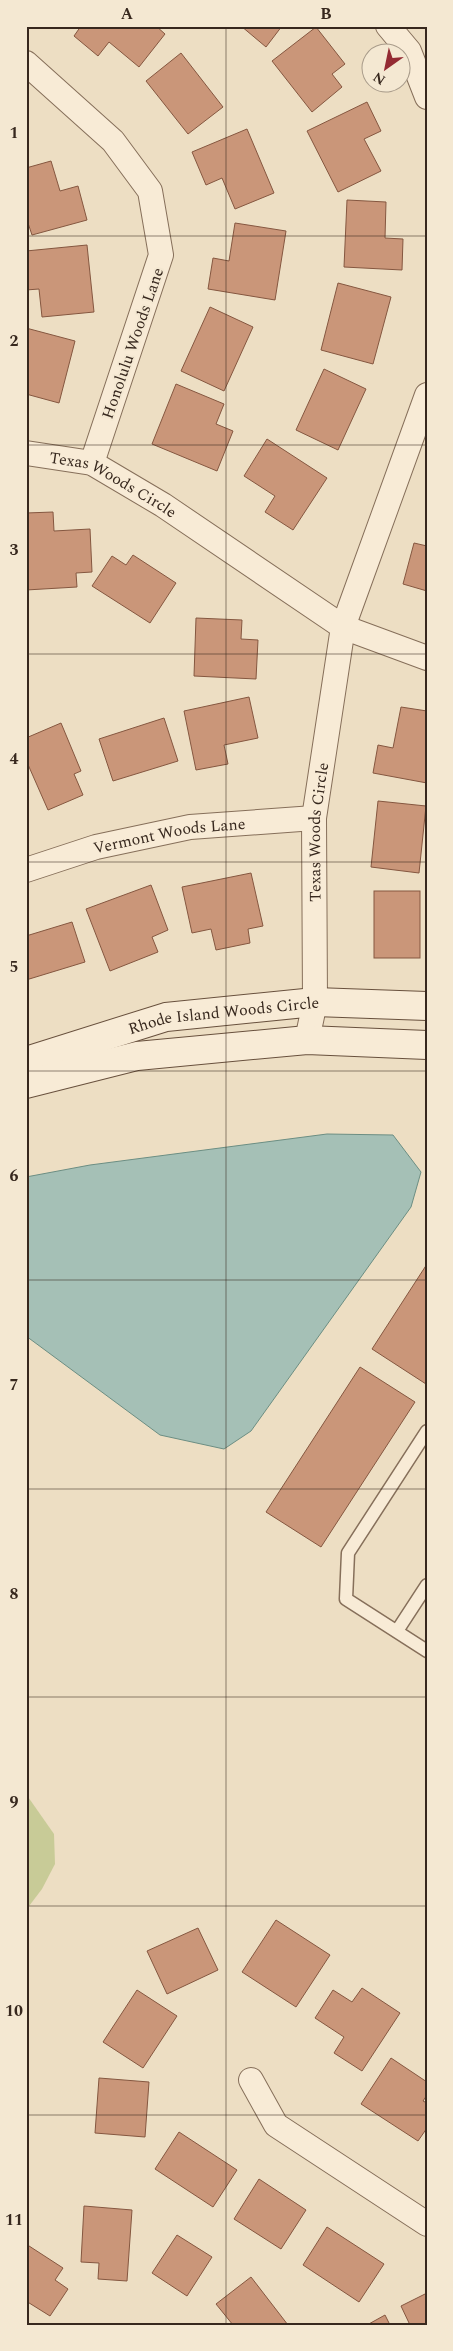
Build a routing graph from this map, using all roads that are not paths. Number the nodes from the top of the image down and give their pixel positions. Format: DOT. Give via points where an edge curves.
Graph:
graph roads {
  1 [pos="388,26"];
  2 [pos="26,64"];
  3 [pos="427,97"];
  4 [pos="427,395"];
  5 [pos="26,453"];
  6 [pos="92,463"];
  7 [pos="343,627"];
  8 [pos="427,658"];
  9 [pos="314,818"];
  10 [pos="26,870"];
  11 [pos="315,1002"];
  12 [pos="427,1006"];
  13 [pos="307,1040"];
  14 [pos="427,1045"];
  15 [pos="26,1061"];
  16 [pos="26,1084"];
  17 [pos="427,1431"];
  18 [pos="427,1585"];
  19 [pos="397,1632"];
  20 [pos="427,1651"];
  21 [pos="250,2080"];
  22 [pos="427,2224"];
  1 -- 3 [label="street" via="409,51"];
  2 -- 6 [label="street, Honolulu Woods Lane" via="113,141 150,191 161,255"];
  4 -- 7 [label="street, Texas Woods Circle"];
  5 -- 6 [label="street, Texas Woods Circle"];
  6 -- 7 [label="street, Texas Woods Circle" via="163,505"];
  7 -- 8 [label="street"];
  7 -- 9 [label="street, Texas Woods Circle"];
  9 -- 10 [label="street, Vermont Woods Lane" via="190,827 96,847"];
  9 -- 11 [label="street, Texas Woods Circle"];
  11 -- 12 [label="street, Rhode Island Woods Circle"];
  11 -- 13 [label="street, Texas Woods Circle"];
  11 -- 15 [label="street, Rhode Island Woods Circle" via="166,1017"];
  13 -- 14 [label="street, Rhode Island Woods Circle"];
  13 -- 16 [label="street, Rhode Island Woods Circle" via="137,1056"];
  17 -- 19 [label="lane" via="348,1553 346,1599"];
  18 -- 19 [label="lane"];
  19 -- 20 [label="lane"];
  21 -- 22 [label="street" via="276,2125"];
}
